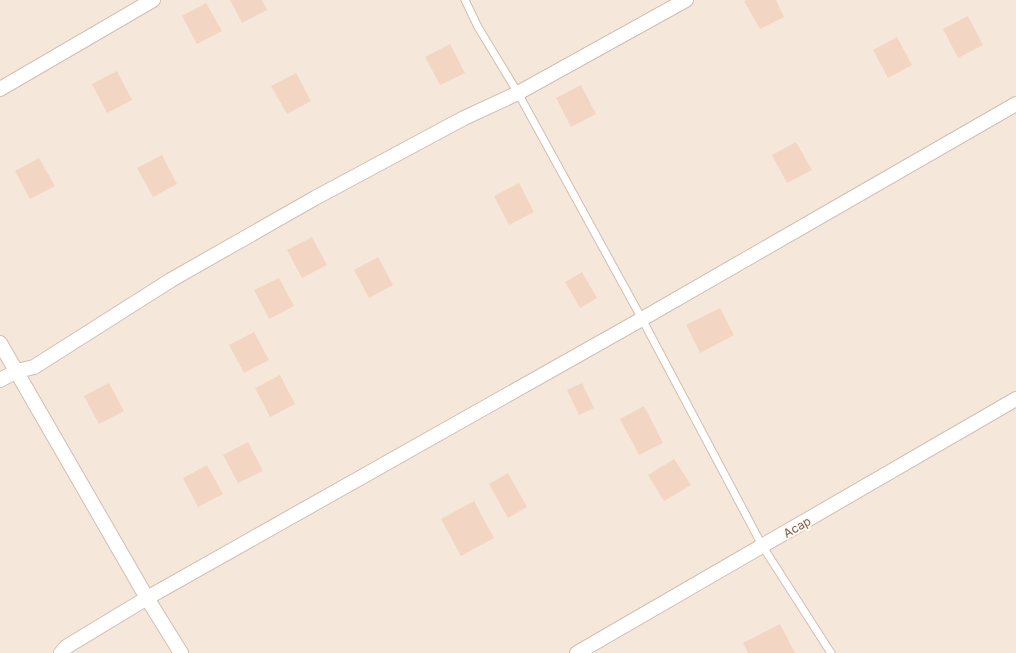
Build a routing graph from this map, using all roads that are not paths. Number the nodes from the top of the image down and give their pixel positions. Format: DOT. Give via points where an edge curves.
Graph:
graph roads {
  1 [pos="154,0"];
  2 [pos="465,0"];
  3 [pos="686,0"];
  4 [pos="0,90"];
  5 [pos="518,92"];
  6 [pos="1016,104"];
  7 [pos="642,319"];
  8 [pos="0,343"];
  9 [pos="17,371"];
  10 [pos="0,380"];
  11 [pos="1016,399"];
  12 [pos="763,547"];
  13 [pos="147,598"];
  14 [pos="61,653"];
  15 [pos="181,653"];
  16 [pos="577,653"];
  17 [pos="830,653"];
  1 -- 4 [label="street"];
  2 -- 5 [label="lane"];
  3 -- 5 [label="street"];
  5 -- 7 [label="lane"];
  5 -- 9 [label="street" via="315,198 171,280 34,367"];
  6 -- 7 [label="street"];
  7 -- 12 [label="lane"];
  7 -- 13 [label="street"];
  8 -- 9 [label="street"];
  9 -- 10 [label="street"];
  9 -- 13 [label="street"];
  11 -- 12 [label="street, Асар"];
  12 -- 16 [label="street, Асар"];
  12 -- 17 [label="lane"];
  13 -- 14 [label="street"];
  13 -- 15 [label="street"];
}
